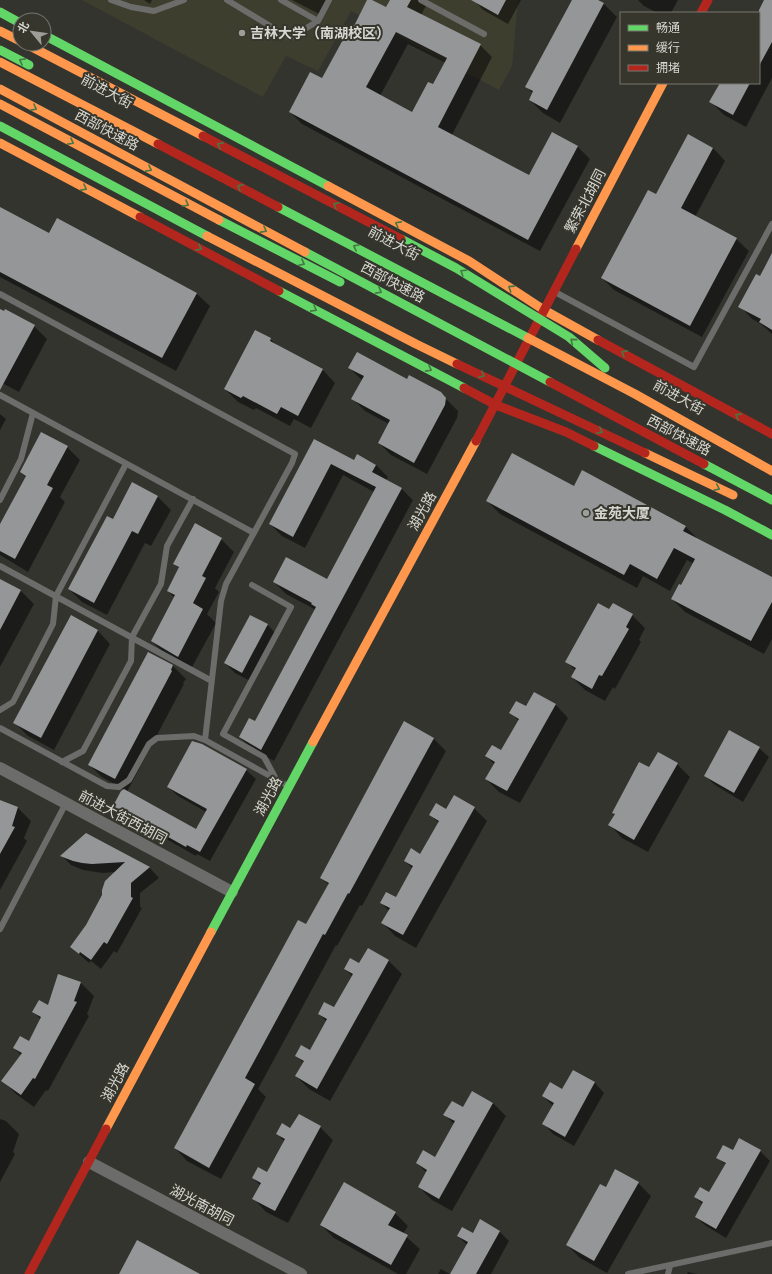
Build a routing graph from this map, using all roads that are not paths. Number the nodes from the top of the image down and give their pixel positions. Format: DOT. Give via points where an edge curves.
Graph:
graph roads {
  1 [pos="111,0"];
  2 [pos="184,0"];
  3 [pos="227,0"];
  4 [pos="281,0"];
  5 [pos="329,0"];
  6 [pos="421,0"];
  7 [pos="708,0"];
  8 [pos="0,12"];
  9 [pos="702,12"];
  10 [pos="12,19"];
  11 [pos="318,21"];
  12 [pos="0,31"];
  13 [pos="484,34"];
  14 [pos="12,37"];
  15 [pos="52,40"];
  16 [pos="0,50"];
  17 [pos="41,52"];
  18 [pos="0,62"];
  19 [pos="35,68"];
  20 [pos="662,84"];
  21 [pos="0,90"];
  22 [pos="0,104"];
  23 [pos="0,126"];
  24 [pos="1,145"];
  25 [pos="189,150"];
  26 [pos="772,224"];
  27 [pos="346,285"];
  28 [pos="554,291"];
  29 [pos="0,294"];
  30 [pos="380,302"];
  31 [pos="544,310"];
  32 [pos="533,332"];
  33 [pos="513,371"];
  34 [pos="0,394"];
  35 [pos="634,394"];
  36 [pos="496,405"];
  37 [pos="33,413"];
  38 [pos="772,434"];
  39 [pos="126,464"];
  40 [pos="772,464"];
  41 [pos="772,471"];
  42 [pos="0,500"];
  43 [pos="193,500"];
  44 [pos="744,500"];
  45 [pos="772,500"];
  46 [pos="772,508"];
  47 [pos="254,533"];
  48 [pos="772,535"];
  49 [pos="0,566"];
  50 [pos="252,585"];
  51 [pos="56,596"];
  52 [pos="132,638"];
  53 [pos="210,680"];
  54 [pos="0,710"];
  55 [pos="0,728"];
  56 [pos="204,740"];
  57 [pos="62,762"];
  58 [pos="0,768"];
  59 [pos="276,779"];
  60 [pos="289,786"];
  61 [pos="66,803"];
  62 [pos="232,892"];
  63 [pos="0,929"];
  64 [pos="89,1162"];
  65 [pos="772,1244"];
  66 [pos="670,1266"];
  67 [pos="29,1274"];
  68 [pos="300,1274"];
  69 [pos="628,1274"];
  70 [pos="668,1274"];
  1 -- 2 [label="lane" via="154,11"];
  3 -- 11 [label="lane" via="290,38"];
  4 -- 11 [label="lane"];
  5 -- 11 [label="lane"];
  6 -- 13 [label="lane"];
  7 -- 9 [label="main road"];
  8 -- 10 [label="main road"];
  12 -- 14 [label="main road"];
  31 -- 15 [label="main road, 前进大街, one-way" via="468,261"];
  19 -- 16 [label="main road, one-way"];
  35 -- 17 [label="main road, one-way, bridge" via="569,337 456,268"];
  35 -- 18 [label="main road, 西部快速路, one-way, bridge"];
  20 -- 28 [label="main road, 繁荣北胡同"];
  21 -- 45 [label="main road, 西部快速路, one-way, bridge"];
  22 -- 27 [label="main road, one-way"];
  23 -- 44 [label="main road, one-way, bridge" via="416,344"];
  24 -- 36 [label="main road, one-way"];
  25 -- 32 [label="main road, 前进大街"];
  26 -- 28 [label="lane" via="694,366"];
  28 -- 31 [label="main road, 繁荣北胡同"];
  29 -- 47 [label="lane" via="295,454"];
  30 -- 33 [label="main road"];
  31 -- 32 [label="main road, 繁荣北胡同"];
  38 -- 31 [label="main road, 前进大街, one-way"];
  32 -- 33 [label="main road, 湖光路"];
  32 -- 40 [label="main road, 前进大街"];
  33 -- 36 [label="main road, 湖光路"];
  33 -- 46 [label="main road"];
  34 -- 37 [label="lane"];
  35 -- 41 [label="main road, 西部快速路, bridge"];
  36 -- 48 [label="main road" via="566,432"];
  36 -- 60 [label="main road, 湖光路"];
  37 -- 39 [label="lane"];
  37 -- 42 [label="lane" via="21,459"];
  39 -- 43 [label="lane"];
  39 -- 51 [label="lane"];
  43 -- 47 [label="lane"];
  43 -- 52 [label="lane" via="168,546 161,584"];
  47 -- 53 [label="lane" via="226,584 220,601"];
  49 -- 51 [label="lane"];
  50 -- 59 [label="lane" via="291,607 223,734 264,757"];
  51 -- 52 [label="lane"];
  51 -- 54 [label="lane" via="53,624 13,702"];
  52 -- 53 [label="lane"];
  52 -- 57 [label="lane" via="131,661 83,751"];
  53 -- 56 [label="lane"];
  55 -- 57 [label="lane"];
  56 -- 57 [label="lane" via="194,736 157,738 149,744 129,780 119,787 107,786"];
  56 -- 59 [label="lane"];
  58 -- 61 [label="street, 前进大街西胡同"];
  59 -- 60 [label="lane"];
  60 -- 62 [label="main road, 湖光路"];
  61 -- 62 [label="street, 前进大街西胡同"];
  61 -- 63 [label="lane"];
  62 -- 64 [label="main road, 湖光路"];
  64 -- 67 [label="main road, 湖光路"];
  64 -- 68 [label="street, 湖光南胡同"];
  65 -- 66 [label="lane"];
  66 -- 69 [label="lane"];
  66 -- 70 [label="lane"];
}
